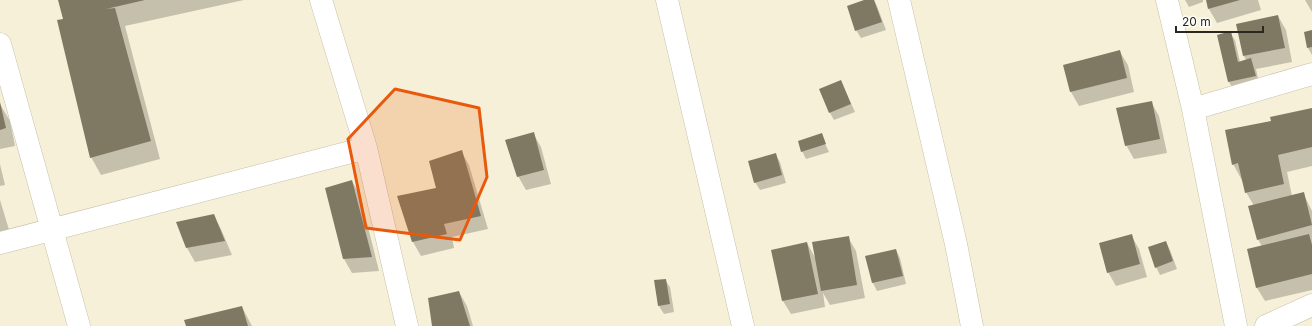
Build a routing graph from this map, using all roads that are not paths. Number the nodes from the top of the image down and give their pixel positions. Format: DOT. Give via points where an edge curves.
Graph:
graph roads {
  1 [pos="321,0"];
  2 [pos="667,0"];
  3 [pos="899,0"];
  4 [pos="1167,0"];
  5 [pos="0,44"];
  6 [pos="1312,74"];
  7 [pos="1193,109"];
  8 [pos="366,148"];
  9 [pos="51,228"];
  10 [pos="0,243"];
  11 [pos="1312,305"];
  12 [pos="79,326"];
  13 [pos="407,326"];
  14 [pos="743,326"];
  15 [pos="972,326"];
  16 [pos="1236,326"];
  17 [pos="1266,326"];
  1 -- 8 [label="street"];
  2 -- 14 [label="street"];
  3 -- 15 [label="street" via="956,244"];
  4 -- 7 [label="street"];
  5 -- 9 [label="street"];
  6 -- 7 [label="street"];
  7 -- 16 [label="street"];
  8 -- 9 [label="street"];
  8 -- 13 [label="street"];
  9 -- 10 [label="street"];
  9 -- 12 [label="street"];
  11 -- 17 [label="street"];
}
